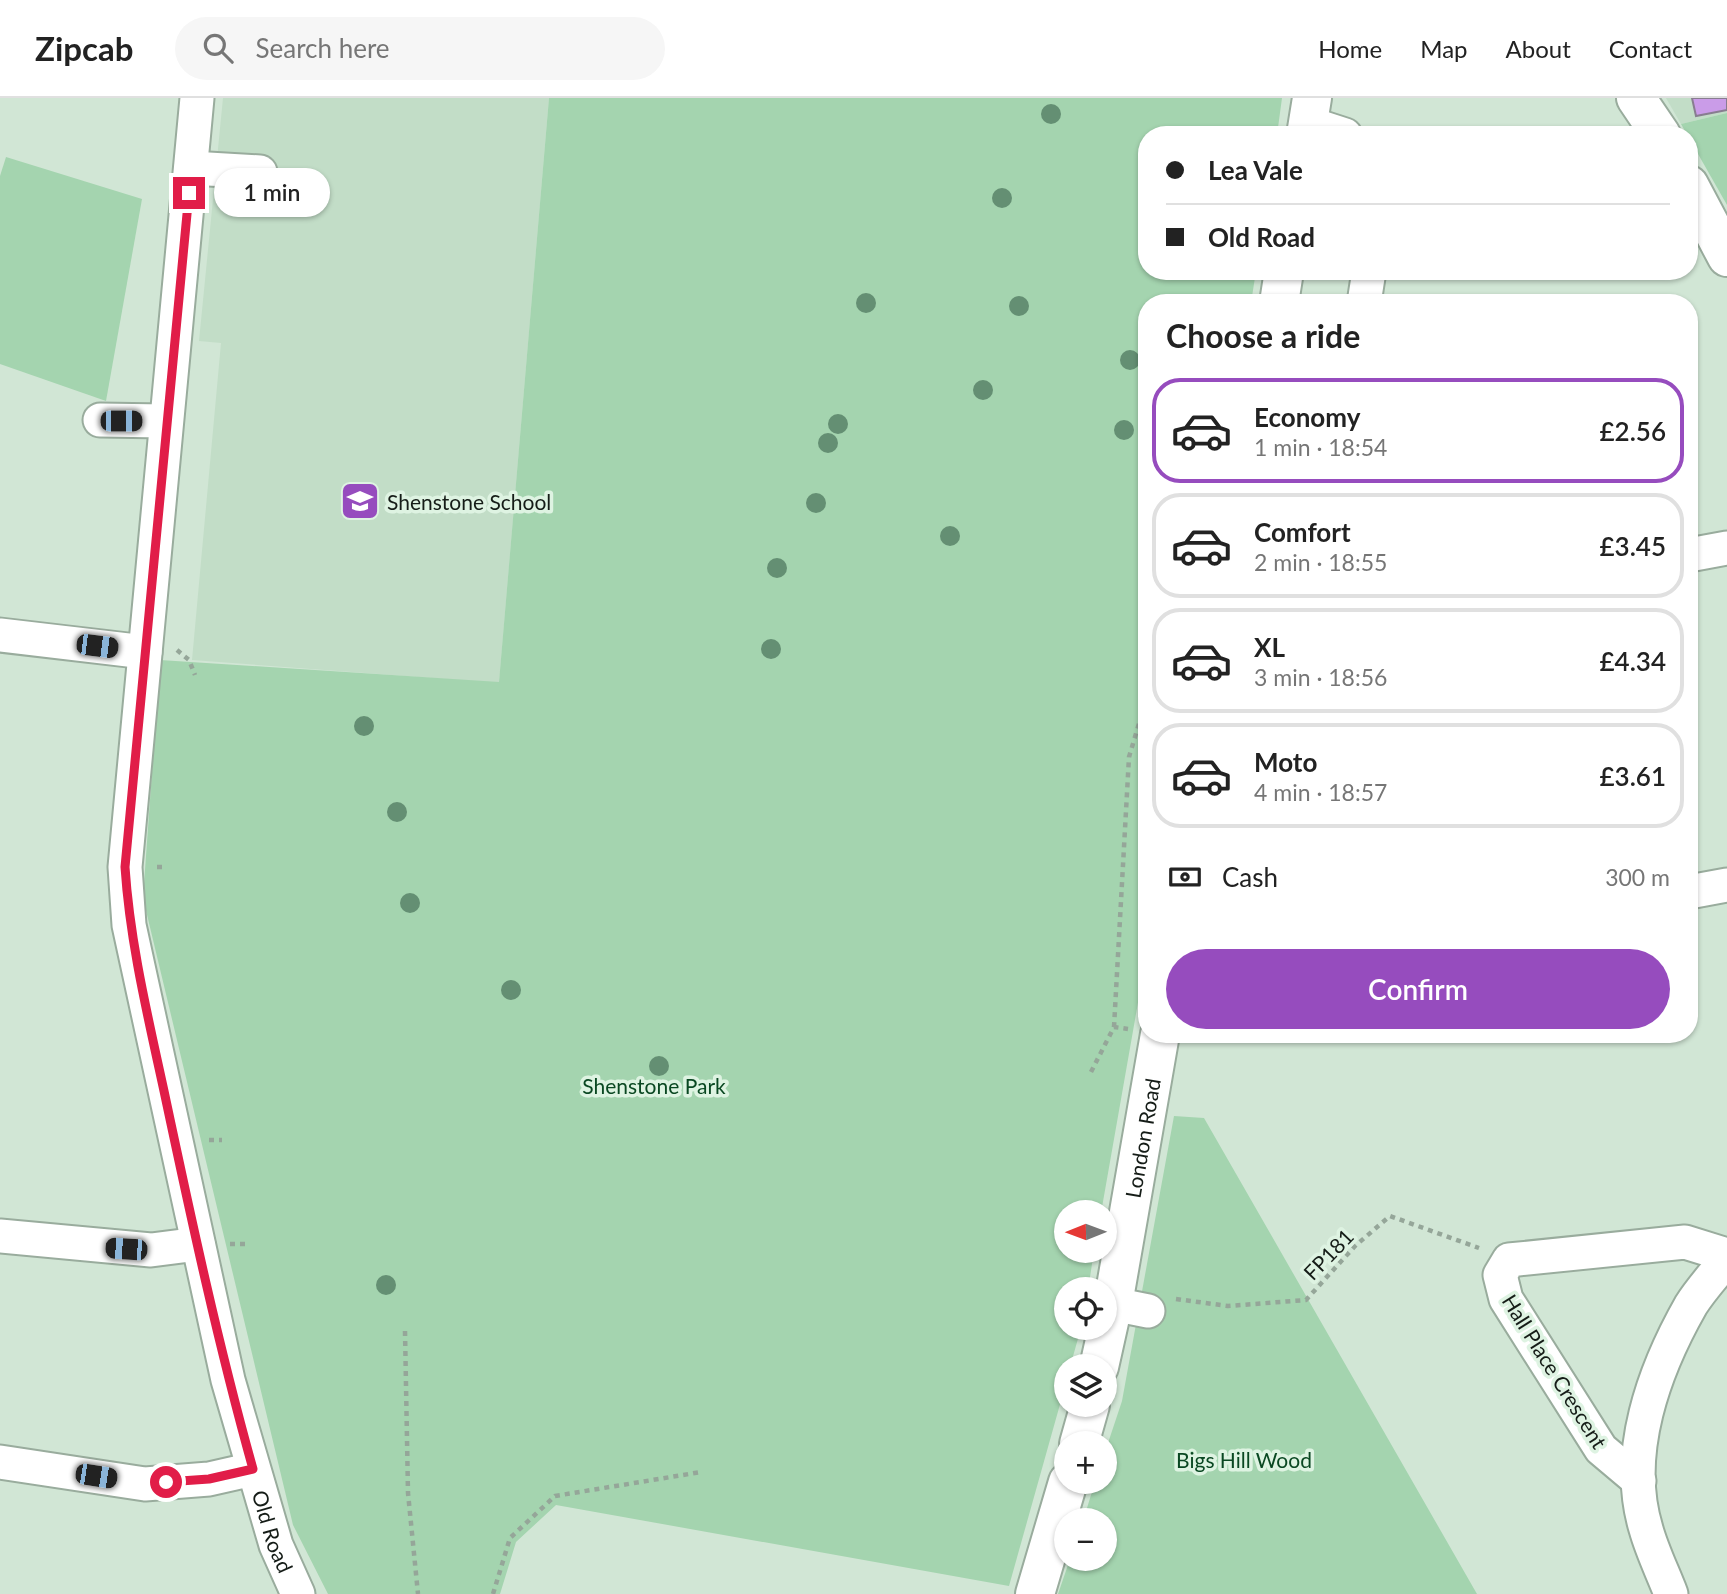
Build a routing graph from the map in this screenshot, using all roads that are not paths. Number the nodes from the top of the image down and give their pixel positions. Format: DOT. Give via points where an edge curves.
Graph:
graph roads {
  1 [pos="197,98"];
  2 [pos="1636,98"];
  3 [pos="1308,119"];
  4 [pos="1324,126"];
  5 [pos="1655,126"];
  6 [pos="191,168"];
  7 [pos="260,172"];
  8 [pos="1698,202"];
  9 [pos="1727,257"];
  10 [pos="100,420"];
  11 [pos="165,421"];
  12 [pos="1727,548"];
  13 [pos="1698,553"];
  14 [pos="0,635"];
  15 [pos="145,652"];
  16 [pos="1727,885"];
  17 [pos="1698,890"];
  18 [pos="1146,1043"];
  19 [pos="0,1236"];
  20 [pos="198,1244"];
  21 [pos="1727,1257"];
  22 [pos="1104,1354"];
  23 [pos="0,1462"];
  24 [pos="253,1469"];
  25 [pos="1639,1481"];
  26 [pos="1064,1494"];
  27 [pos="298,1594"];
  28 [pos="1035,1594"];
  29 [pos="1671,1594"];
  1 -- 6 [label="street, Old Road"];
  2 -- 5 [label="main road"];
  3 -- 4 [label="street"];
  6 -- 7 [label="street"];
  6 -- 11 [label="street, Old Road"];
  8 -- 9 [label="main road"];
  10 -- 11 [label="street"];
  11 -- 15 [label="street, Old Road"];
  12 -- 13 [label="street"];
  14 -- 15 [label="street"];
  15 -- 20 [label="street, Old Road" via="125,867 129,925"];
  16 -- 17 [label="street"];
  18 -- 22 [label="main road, London Road" via="1126,1302"];
  19 -- 20 [label="street" via="150,1251"];
  20 -- 24 [label="street, Old Road"];
  21 -- 25 [label="street, Hall Place Crescent" via="1692,1303 1661,1363 1644,1419"];
  21 -- 25 [label="street, Hall Place Crescent" via="1685,1242 1509,1259 1500,1275 1506,1299 1601,1449"];
  23 -- 24 [label="street" via="145,1484 209,1479"];
  24 -- 27 [label="street, Old Road" via="276,1545"];
  25 -- 29 [label="street, Hall Place Crescent" via="1645,1528"];
  26 -- 28 [label="main road"];
}
